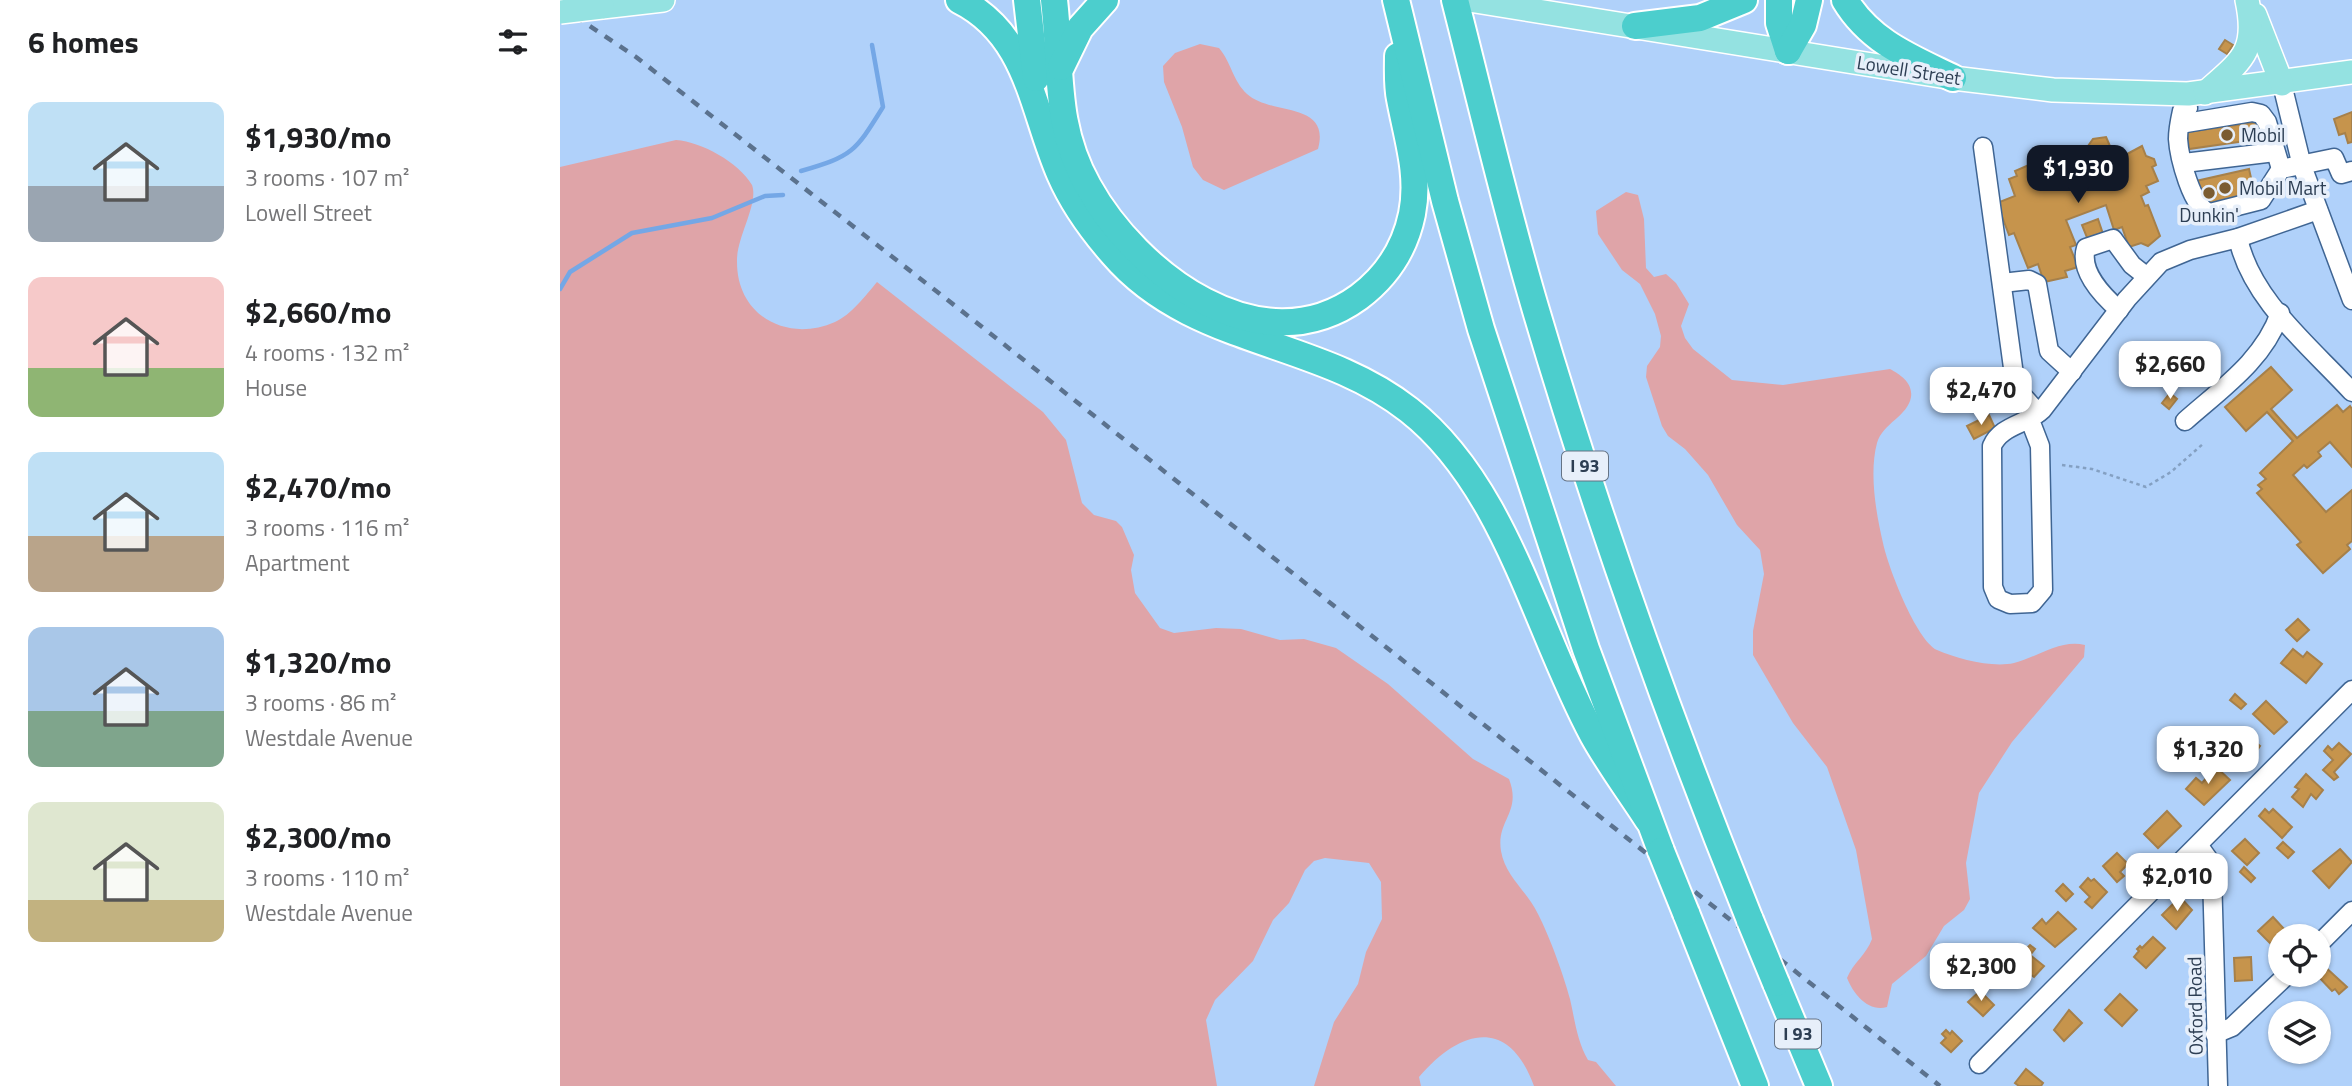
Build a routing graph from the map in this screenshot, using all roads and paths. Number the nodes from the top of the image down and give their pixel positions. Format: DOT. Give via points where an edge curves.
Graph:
graph roads {
  1 [pos="663,0"];
  2 [pos="959,0"];
  3 [pos="1027,0"];
  4 [pos="1054,0"];
  5 [pos="1105,0"];
  6 [pos="1455,0"];
  7 [pos="1469,0"];
  8 [pos="1744,0"];
  9 [pos="1779,0"];
  10 [pos="1809,0"];
  11 [pos="1845,0"];
  12 [pos="2248,0"];
  13 [pos="636,1"];
  14 [pos="1396,1"];
  15 [pos="560,12"];
  16 [pos="1635,26"];
  17 [pos="1788,51"];
  18 [pos="2352,72"];
  19 [pos="1953,78"];
  20 [pos="1058,83"];
  21 [pos="2282,84"];
  22 [pos="2191,108"];
  23 [pos="1042,121"];
  24 [pos="1983,147"];
  25 [pos="2278,161"];
  26 [pos="2184,163"];
  27 [pos="2302,166"];
  28 [pos="2352,171"];
  29 [pos="2318,210"];
  30 [pos="2238,238"];
  31 [pos="2146,276"];
  32 [pos="2002,283"];
  33 [pos="2352,300"];
  34 [pos="2119,310"];
  35 [pos="2280,313"];
  36 [pos="2072,372"];
  37 [pos="2352,392"];
  38 [pos="2034,417"];
  39 [pos="2185,421"];
  40 [pos="2204,443"];
  41 [pos="2062,465"];
  42 [pos="2352,690"];
  43 [pos="1648,820"];
  44 [pos="2199,846"];
  45 [pos="2352,911"];
  46 [pos="2331,932"];
  47 [pos="2274,987"];
  48 [pos="2215,1034"];
  49 [pos="1979,1064"];
  50 [pos="1755,1086"];
  51 [pos="1819,1086"];
  52 [pos="2218,1086"];
  1 -- 13 [label="main road"];
  2 -- 23 [label="highway" via="993,23 1010,44"];
  3 -- 23 [label="highway"];
  4 -- 20 [label="highway"];
  5 -- 20 [label="highway" via="1070,43"];
  6 -- 51 [label="highway, I 93, bridge" via="1534,305 1596,501 1669,711"];
  7 -- 16 [label="main road, Lowell Street"];
  8 -- 16 [label="highway" via="1700,18"];
  9 -- 17 [label="highway" via="1779,23"];
  10 -- 17 [label="highway" via="1803,25"];
  11 -- 19 [label="highway" via="1881,41"];
  12 -- 21 [label="main road"];
  12 -- 22 [label="main road" via="2252,30 2248,49"];
  13 -- 15 [label="main road, bridge"];
  14 -- 20 [label="highway" via="1399,97 1414,175 1409,224 1397,254 1375,284 1343,307 1307,320 1268,320 1232,313 1152,267 1109,220 1083,178 1067,136"];
  14 -- 43 [label="highway" via="1481,329 1586,649"];
  16 -- 17 [label="main road, Lowell Street"];
  17 -- 19 [label="main road, Lowell Street"];
  18 -- 21 [label="main road, Lowell Street"];
  19 -- 22 [label="main road, Lowell Street"];
  21 -- 22 [label="main road, Lowell Street"];
  21 -- 27 [label="street"];
  22 -- 25 [label="street" via="2261,114"];
  22 -- 26 [label="street" via="2178,141"];
  23 -- 43 [label="highway" via="1060,174 1078,208 1136,277 1203,321 1371,384 1411,411 1448,447 1488,508 1593,735"];
  24 -- 32 [label="street"];
  25 -- 26 [label="street"];
  25 -- 26 [label="street" via="2261,200 2210,213 2194,200"];
  25 -- 27 [label="street"];
  27 -- 28 [label="street" via="2333,158 2341,174"];
  27 -- 29 [label="street"];
  29 -- 30 [label="street"];
  29 -- 33 [label="street"];
  30 -- 31 [label="street" via="2170,257"];
  30 -- 35 [label="street" via="2250,275"];
  31 -- 34 [label="street"];
  31 -- 34 [label="street" via="2113,239 2085,248 2095,284"];
  32 -- 36 [label="street" via="2029,280 2037,284 2049,351"];
  32 -- 38 [label="street" via="2018,388"];
  34 -- 36 [label="street"];
  35 -- 37 [label="street"];
  35 -- 39 [label="street" via="2257,356"];
  36 -- 38 [label="street"];
  38 -- 38 [label="street" via="2001,433 1992,446 1993,590 2007,604 2032,603 2042,590 2040,446"];
  40 -- 41 [label="path" via="2146,487 2092,469"];
  42 -- 44 [label="street"];
  43 -- 50 [label="highway, bridge"];
  44 -- 48 [label="street, Oxford Road" via="2212,874"];
  44 -- 49 [label="street"];
  45 -- 46 [label="street"];
  47 -- 48 [label="street" via="2232,1027"];
  48 -- 52 [label="street, Oxford Road"];
}
